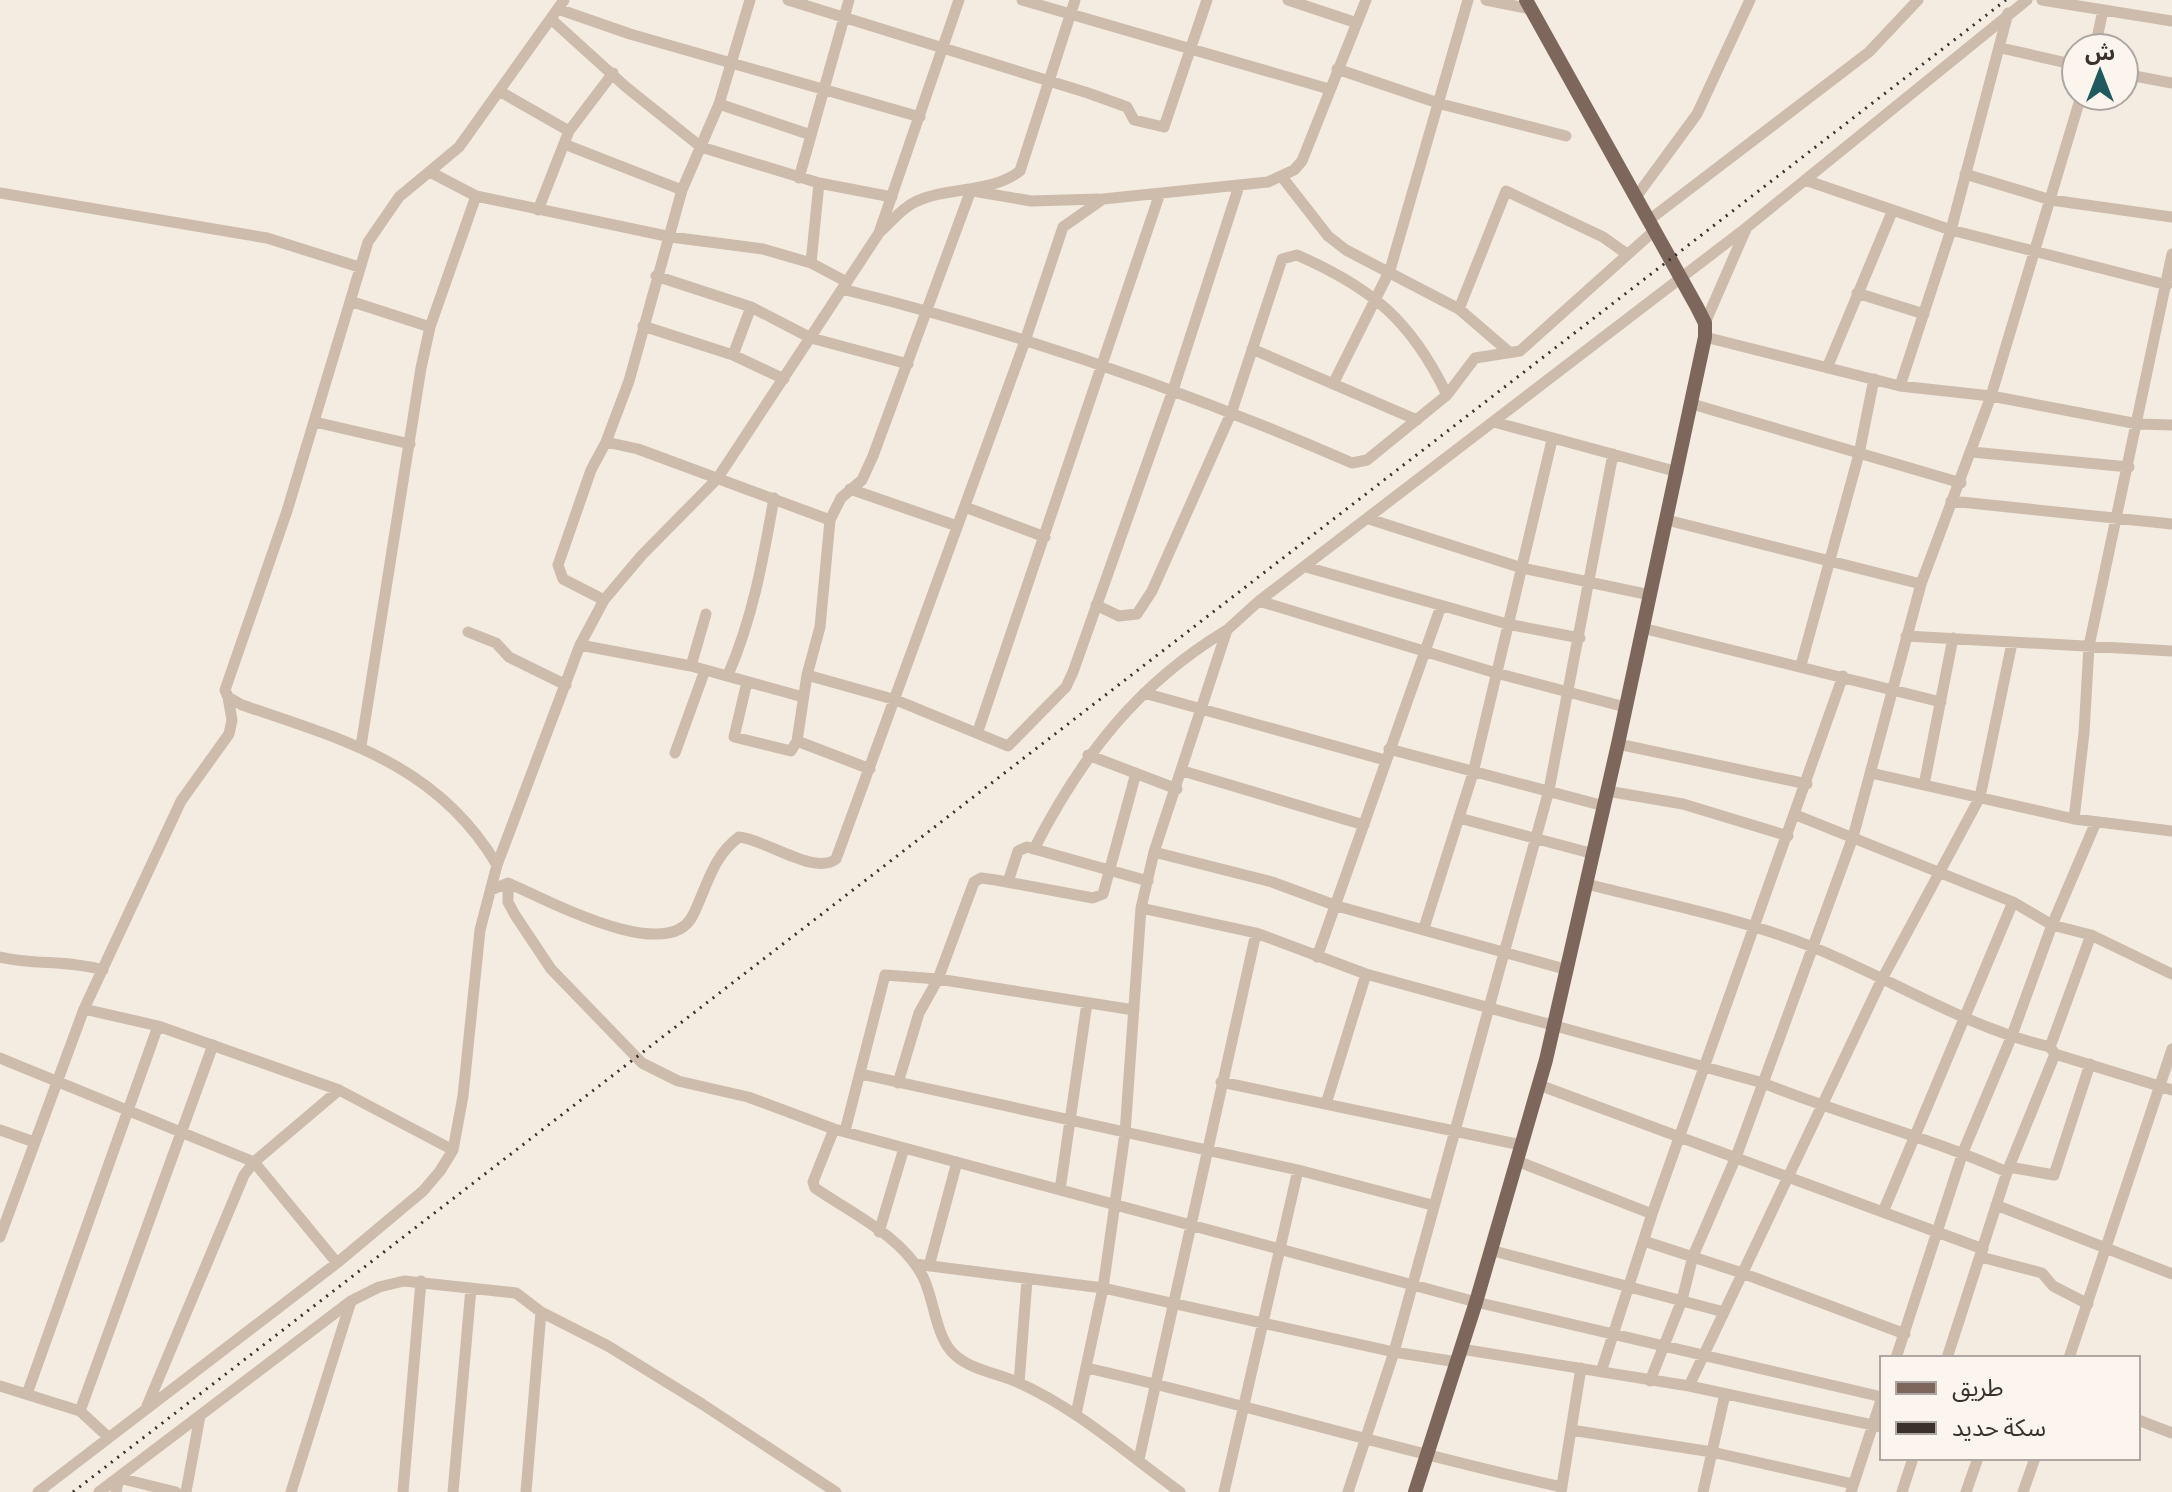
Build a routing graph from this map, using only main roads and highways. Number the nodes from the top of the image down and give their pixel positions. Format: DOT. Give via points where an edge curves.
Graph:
graph roads {
  1 [pos="1528,5"];
  2 [pos="1415,1492"];
  1 -- 2 [label="main road" via="1681,277 1705,330 1554,1027 1476,1302"];
}
